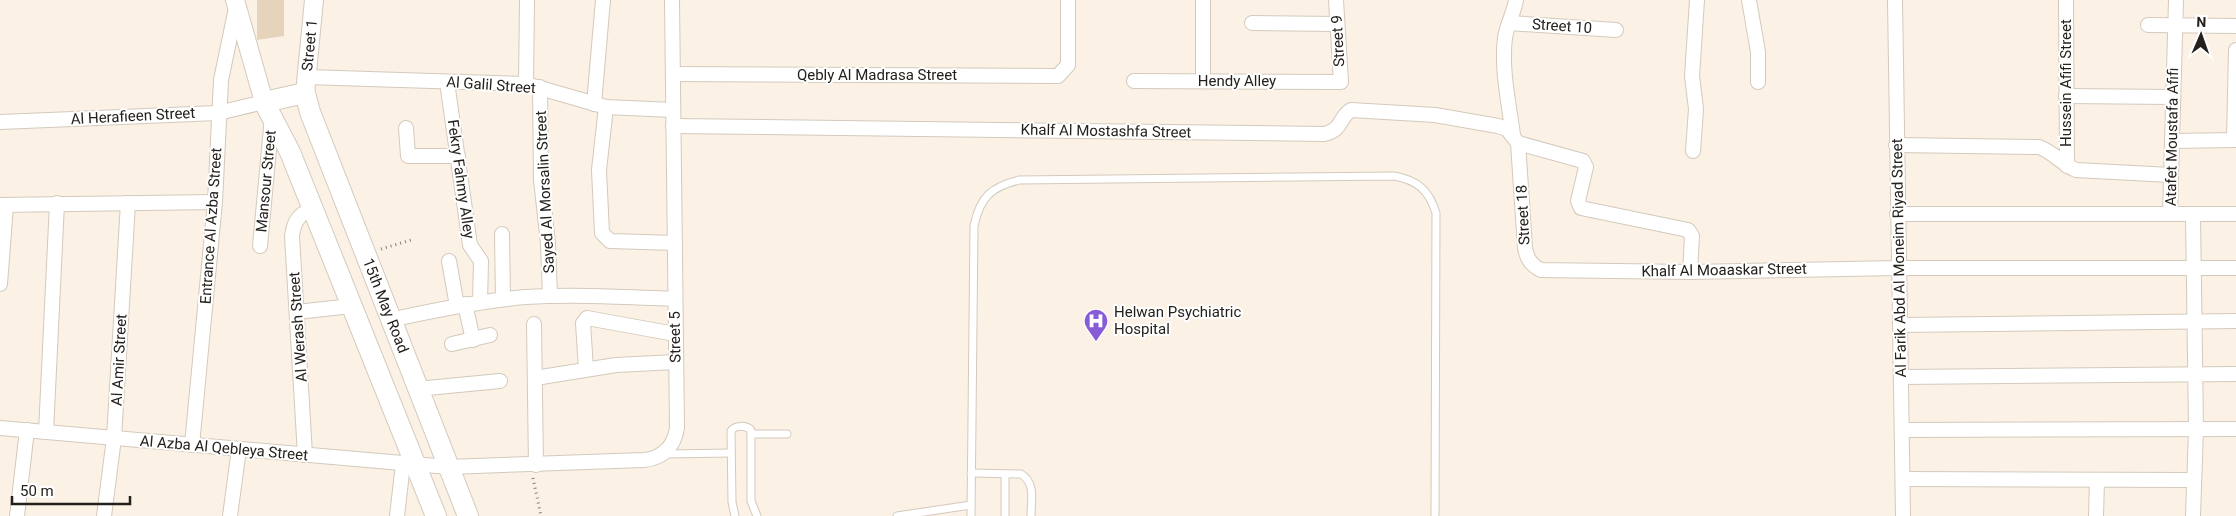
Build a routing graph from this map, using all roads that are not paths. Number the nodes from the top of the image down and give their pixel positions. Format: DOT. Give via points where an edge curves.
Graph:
graph roads {
  1 [pos="314,0"];
  2 [pos="527,0"];
  3 [pos="604,0"];
  4 [pos="672,0"];
  5 [pos="1068,0"];
  6 [pos="1203,0"];
  7 [pos="1336,0"];
  8 [pos="1516,0"];
  9 [pos="1697,0"];
  10 [pos="1749,0"];
  11 [pos="1895,0"];
  12 [pos="2066,0"];
  13 [pos="2176,0"];
  14 [pos="235,4"];
  15 [pos="1252,23"];
  16 [pos="1509,23"];
  17 [pos="1337,24"];
  18 [pos="2148,24"];
  19 [pos="2175,24"];
  20 [pos="2236,26"];
  21 [pos="1616,30"];
  22 [pos="2236,50"];
  23 [pos="673,74"];
  24 [pos="1134,81"];
  25 [pos="1203,81"];
  26 [pos="447,82"];
  27 [pos="1341,82"];
  28 [pos="1758,82"];
  29 [pos="306,85"];
  30 [pos="533,86"];
  31 [pos="2066,96"];
  32 [pos="2173,97"];
  33 [pos="600,105"];
  34 [pos="268,109"];
  35 [pos="673,110"];
  36 [pos="218,113"];
  37 [pos="0,122"];
  38 [pos="673,126"];
  39 [pos="406,128"];
  40 [pos="1516,139"];
  41 [pos="2235,140"];
  42 [pos="2172,141"];
  43 [pos="1896,145"];
  44 [pos="1694,151"];
  45 [pos="458,156"];
  46 [pos="2067,166"];
  47 [pos="2171,175"];
  48 [pos="215,202"];
  49 [pos="128,203"];
  50 [pos="57,204"];
  51 [pos="3,205"];
  52 [pos="312,209"];
  53 [pos="1897,214"];
  54 [pos="2170,214"];
  55 [pos="2192,214"];
  56 [pos="2236,214"];
  57 [pos="502,234"];
  58 [pos="675,243"];
  59 [pos="260,246"];
  60 [pos="449,261"];
  61 [pos="1899,268"];
  62 [pos="2194,268"];
  63 [pos="2236,268"];
  64 [pos="1550,272"];
  65 [pos="1690,272"];
  66 [pos="0,284"];
  67 [pos="550,296"];
  68 [pos="675,299"];
  69 [pos="503,300"];
  70 [pos="480,302"];
  71 [pos="461,305"];
  72 [pos="351,306"];
  73 [pos="296,312"];
  74 [pos="390,320"];
  75 [pos="2236,321"];
  76 [pos="2195,322"];
  77 [pos="534,324"];
  78 [pos="1900,325"];
  79 [pos="675,334"];
  80 [pos="490,335"];
  81 [pos="472,340"];
  82 [pos="452,344"];
  83 [pos="676,362"];
  84 [pos="586,369"];
  85 [pos="2195,374"];
  86 [pos="2236,374"];
  87 [pos="1901,377"];
  88 [pos="535,378"];
  89 [pos="500,380"];
  90 [pos="417,389"];
  91 [pos="0,428"];
  92 [pos="2196,429"];
  93 [pos="2236,429"];
  94 [pos="27,430"];
  95 [pos="1902,430"];
  96 [pos="46,432"];
  97 [pos="751,434"];
  98 [pos="787,434"];
  99 [pos="114,438"];
  100 [pos="192,445"];
  101 [pos="238,449"];
  102 [pos="731,452"];
  103 [pos="663,454"];
  104 [pos="306,455"];
  105 [pos="409,464"];
  106 [pos="533,465"];
  107 [pos="448,467"];
  108 [pos="971,474"];
  109 [pos="1005,474"];
  110 [pos="1903,479"];
  111 [pos="2097,480"];
  112 [pos="2194,480"];
  113 [pos="971,505"];
  114 [pos="18,516"];
  115 [pos="104,516"];
  116 [pos="230,516"];
  117 [pos="397,516"];
  118 [pos="436,516"];
  119 [pos="468,516"];
  120 [pos="735,516"];
  121 [pos="757,516"];
  122 [pos="897,516"];
  123 [pos="971,516"];
  124 [pos="1005,516"];
  125 [pos="1031,516"];
  126 [pos="1435,516"];
  127 [pos="1903,516"];
  128 [pos="2096,516"];
  129 [pos="2193,516"];
  1 -- 29 [label="street, Street 1"];
  2 -- 30 [label="street, Sayed Al Morsalin Street"];
  3 -- 33 [label="street"];
  4 -- 23 [label="street, Street 5"];
  5 -- 23 [label="street, Qebly Al Madrasa Street" via="1069,58 1064,72 1058,76"];
  6 -- 25 [label="street"];
  7 -- 17 [label="street, Street 9"];
  8 -- 16 [label="street, Street 18"];
  9 -- 44 [label="street" via="1692,76 1696,100"];
  10 -- 28 [label="street" via="1758,52"];
  11 -- 43 [label="street, Al Farik Abd Al Moneim Riyad Street"];
  12 -- 31 [label="street, Hussein Afifi Street"];
  13 -- 19 [label="street, Atafet Moustafa Afifi"];
  14 -- 34 [label="street, Mansour Street"];
  14 -- 36 [label="street, Entrance Al Azba Street"];
  15 -- 17 [label="street"];
  16 -- 21 [label="street, Street 10"];
  16 -- 40 [label="street, Street 18" via="1505,36 1505,77"];
  17 -- 27 [label="street, Street 9"];
  18 -- 19 [label="street"];
  19 -- 20 [label="street"];
  19 -- 32 [label="street, Atafet Moustafa Afifi"];
  22 -- 41 [label="street"];
  23 -- 35 [label="street, Street 5"];
  24 -- 25 [label="street, Hendy Alley"];
  25 -- 27 [label="street, Hendy Alley"];
  26 -- 29 [label="street, Al Galil Street"];
  26 -- 30 [label="street, Al Galil Street"];
  26 -- 45 [label="street, Fekry Fahmy Alley"];
  29 -- 34 [label="main road"];
  29 -- 74 [label="main road, 15th May Road" via="310,112"];
  30 -- 33 [label="street, Al Galil Street"];
  30 -- 67 [label="street, Sayed Al Morsalin Street"];
  31 -- 32 [label="street"];
  31 -- 46 [label="street, Hussein Afifi Street"];
  32 -- 42 [label="street, Atafet Moustafa Afifi"];
  33 -- 35 [label="street, Al Galil Street"];
  33 -- 58 [label="street" via="602,233 610,241"];
  34 -- 36 [label="street, Al Herafieen Street"];
  34 -- 52 [label="main road, 15th May Road" via="290,152"];
  34 -- 59 [label="street, Mansour Street"];
  35 -- 38 [label="street, Street 5"];
  36 -- 37 [label="street, Al Herafieen Street"];
  36 -- 48 [label="street, Entrance Al Azba Street"];
  38 -- 40 [label="street, Khalf Al Mostashfa Street" via="1324,134 1336,130 1346,114 1355,110 1458,118 1498,126"];
  38 -- 58 [label="street, Street 5"];
  39 -- 45 [label="street" via="408,156"];
  40 -- 64 [label="street, Street 18" via="1527,258 1532,266"];
  40 -- 65 [label="street, Khalf Al Mostashfa Street" via="1583,161 1586,167 1578,201 1581,208 1688,230 1692,236"];
  41 -- 42 [label="street"];
  42 -- 47 [label="street, Atafet Moustafa Afifi"];
  43 -- 46 [label="street" via="2039,147"];
  43 -- 53 [label="street, Al Farik Abd Al Moneim Riyad Street"];
  45 -- 70 [label="street, Fekry Fahmy Alley" via="470,245 481,261"];
  46 -- 47 [label="street" via="2085,172"];
  47 -- 54 [label="street, Atafet Moustafa Afifi"];
  48 -- 49 [label="street"];
  48 -- 100 [label="street, Entrance Al Azba Street"];
  49 -- 50 [label="street"];
  49 -- 99 [label="street, Al Amir Street"];
  50 -- 51 [label="street"];
  50 -- 96 [label="street"];
  51 -- 66 [label="street"];
  52 -- 72 [label="main road, 15th May Road"];
  52 -- 73 [label="street, Al Werash Street" via="303,213 293,227"];
  53 -- 54 [label="street"];
  53 -- 61 [label="street, Al Farik Abd Al Moneim Riyad Street"];
  54 -- 55 [label="street"];
  55 -- 56 [label="street"];
  55 -- 62 [label="street"];
  57 -- 69 [label="street"];
  58 -- 68 [label="street, Street 5"];
  60 -- 71 [label="street"];
  61 -- 62 [label="street, Khalf Al Moaaskar Street"];
  61 -- 65 [label="street, Khalf Al Moaaskar Street"];
  61 -- 78 [label="street, Al Farik Abd Al Moneim Riyad Street"];
  62 -- 63 [label="street, Khalf Al Moaaskar Street"];
  62 -- 76 [label="street"];
  64 -- 65 [label="street, Khalf Al Moaaskar Street"];
  67 -- 68 [label="street"];
  67 -- 69 [label="street"];
  68 -- 79 [label="street, Street 5"];
  69 -- 70 [label="street"];
  70 -- 71 [label="street"];
  71 -- 74 [label="street"];
  71 -- 81 [label="street"];
  72 -- 73 [label="street"];
  72 -- 105 [label="main road, 15th May Road"];
  73 -- 104 [label="street, Al Werash Street"];
  74 -- 90 [label="main road, 15th May Road"];
  75 -- 76 [label="street"];
  76 -- 78 [label="street"];
  76 -- 85 [label="street"];
  77 -- 88 [label="street"];
  78 -- 87 [label="street, Al Farik Abd Al Moneim Riyad Street"];
  79 -- 83 [label="street, Street 5"];
  79 -- 84 [label="street" via="588,318 583,323"];
  80 -- 81 [label="street"];
  81 -- 82 [label="street"];
  83 -- 84 [label="street"];
  83 -- 103 [label="street, Street 5" via="676,428 673,443"];
  84 -- 88 [label="street"];
  85 -- 86 [label="street"];
  85 -- 87 [label="street"];
  85 -- 92 [label="street"];
  87 -- 95 [label="street, Al Farik Abd Al Moneim Riyad Street"];
  88 -- 106 [label="street"];
  89 -- 90 [label="street"];
  90 -- 107 [label="main road, 15th May Road"];
  91 -- 94 [label="street, Al Azba Al Qebleya Street"];
  92 -- 93 [label="street"];
  92 -- 95 [label="street"];
  92 -- 112 [label="street"];
  94 -- 96 [label="street, Al Azba Al Qebleya Street"];
  94 -- 114 [label="street"];
  95 -- 110 [label="street, Al Farik Abd Al Moneim Riyad Street"];
  96 -- 99 [label="street, Al Azba Al Qebleya Street"];
  97 -- 98 [label="lane"];
  97 -- 102 [label="lane" via="749,428 732,428"];
  97 -- 121 [label="lane" via="751,501"];
  99 -- 100 [label="street, Al Azba Al Qebleya Street"];
  99 -- 115 [label="street, Al Amir Street"];
  100 -- 101 [label="street, Al Azba Al Qebleya Street"];
  101 -- 104 [label="street, Al Azba Al Qebleya Street"];
  101 -- 116 [label="street"];
  102 -- 103 [label="lane"];
  102 -- 120 [label="lane"];
  103 -- 106 [label="street" via="644,460"];
  104 -- 105 [label="street, Al Azba Al Qebleya Street"];
  105 -- 107 [label="street, Al Azba Al Qebleya Street"];
  105 -- 117 [label="street"];
  105 -- 118 [label="main road, 15th May Road"];
  106 -- 107 [label="street"];
  107 -- 119 [label="main road, 15th May Road"];
  108 -- 109 [label="lane"];
  108 -- 113 [label="lane"];
  108 -- 126 [label="lane" via="974,226 978,208 988,194 1002,184 1019,180 1394,176 1409,179 1422,187 1432,199 1436,213"];
  109 -- 124 [label="lane"];
  109 -- 125 [label="lane" via="1021,474 1031,484"];
  110 -- 111 [label="street"];
  110 -- 127 [label="street, Al Farik Abd Al Moneim Riyad Street"];
  111 -- 112 [label="street"];
  111 -- 128 [label="street"];
  112 -- 129 [label="street"];
  113 -- 122 [label="lane"];
  113 -- 123 [label="lane"];
}
